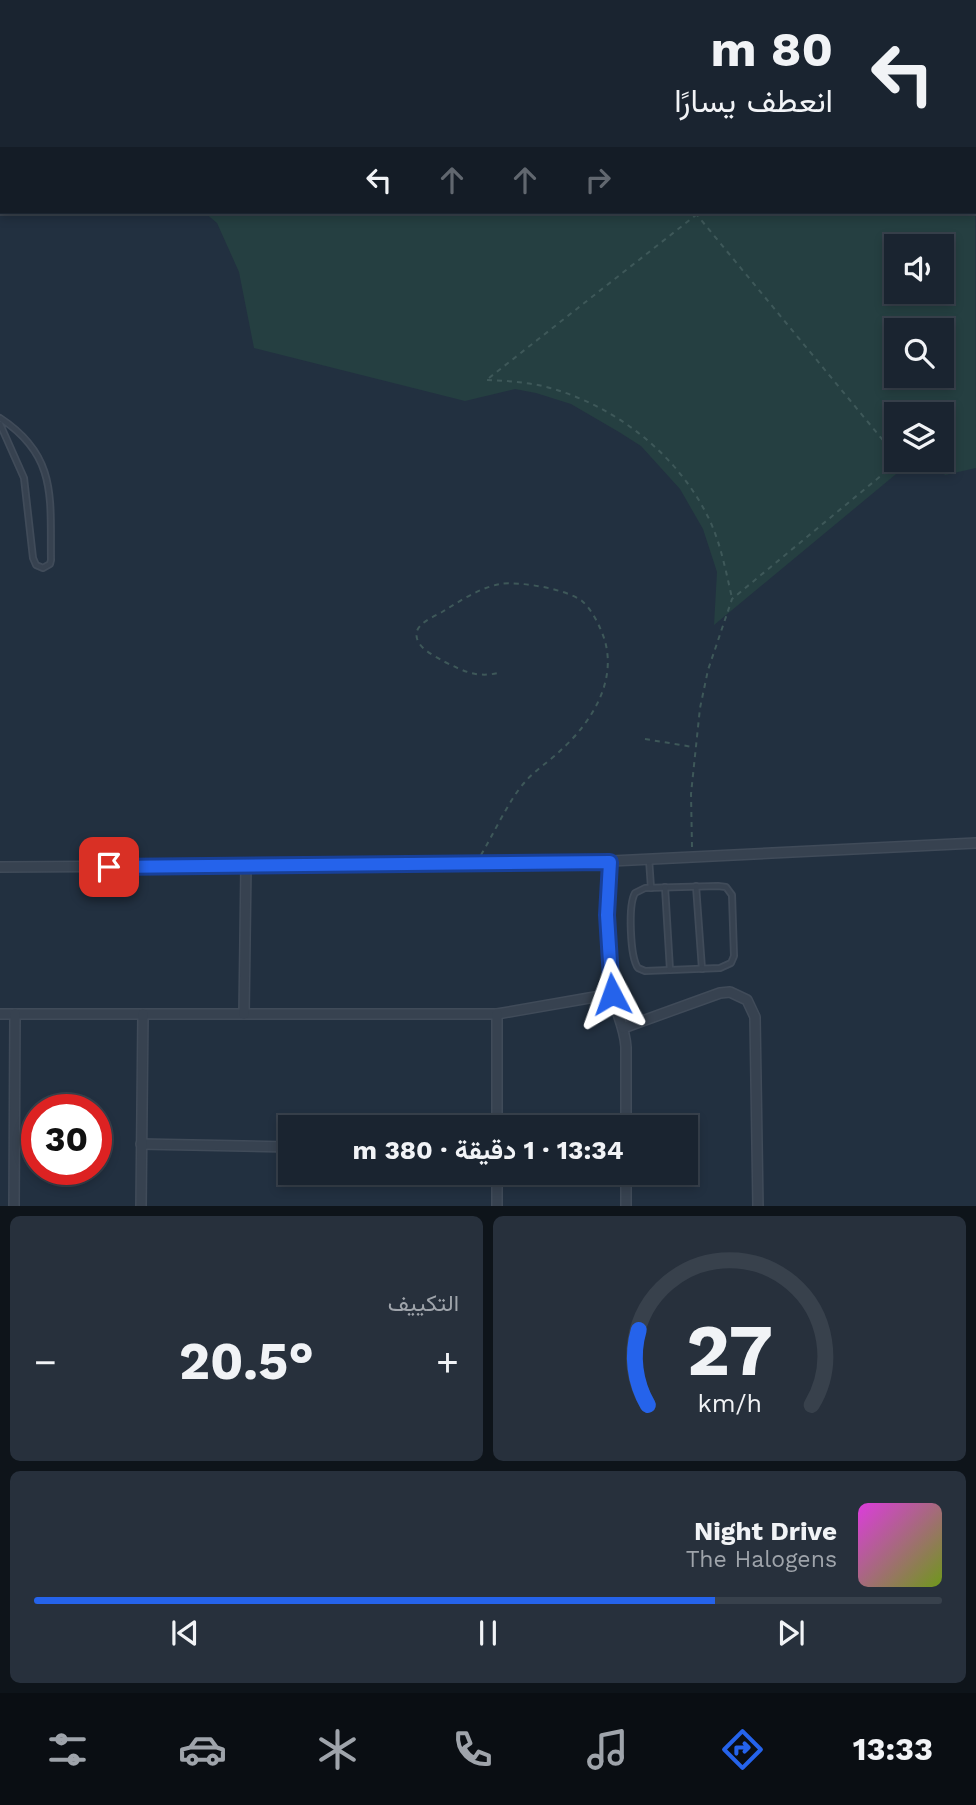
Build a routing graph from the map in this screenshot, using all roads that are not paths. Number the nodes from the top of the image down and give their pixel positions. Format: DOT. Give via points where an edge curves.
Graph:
graph roads {
  1 [pos="0,418"];
  2 [pos="0,424"];
  3 [pos="976,843"];
  4 [pos="649,859"];
  5 [pos="610,862"];
  6 [pos="246,866"];
  7 [pos="0,867"];
  8 [pos="696,886"];
  9 [pos="665,887"];
  10 [pos="652,888"];
  11 [pos="702,969"];
  12 [pos="670,970"];
  13 [pos="612,994"];
  14 [pos="0,1014"];
  15 [pos="15,1014"];
  16 [pos="143,1014"];
  17 [pos="244,1014"];
  18 [pos="497,1014"];
  19 [pos="623,1028"];
  20 [pos="497,1115"];
  21 [pos="626,1115"];
  22 [pos="141,1144"];
  23 [pos="278,1147"];
  24 [pos="497,1185"];
  25 [pos="626,1185"];
  26 [pos="14,1206"];
  27 [pos="141,1206"];
  28 [pos="497,1206"];
  29 [pos="626,1206"];
  30 [pos="758,1206"];
  1 -- 2 [label="lane" via="17,429 44,468 51,560 43,568 33,558 24,478"];
  3 -- 4 [label="street"];
  4 -- 5 [label="street"];
  4 -- 10 [label="lane"];
  5 -- 6 [label="street"];
  5 -- 13 [label="street" via="607,915"];
  6 -- 7 [label="street"];
  6 -- 17 [label="street"];
  8 -- 9 [label="lane"];
  8 -- 11 [label="lane"];
  8 -- 11 [label="lane" via="722,886 732,895 733,960 724,967"];
  9 -- 10 [label="lane"];
  9 -- 12 [label="lane"];
  10 -- 12 [label="lane" via="638,890 631,900 633,961 641,970"];
  11 -- 12 [label="lane"];
  13 -- 18 [label="street"];
  13 -- 19 [label="street"];
  14 -- 15 [label="street"];
  15 -- 16 [label="street"];
  15 -- 26 [label="street"];
  16 -- 17 [label="street"];
  16 -- 22 [label="street"];
  17 -- 18 [label="street"];
  18 -- 20 [label="street"];
  19 -- 21 [label="street"];
  19 -- 30 [label="street" via="720,993 747,1000 755,1017"];
  22 -- 23 [label="street"];
  22 -- 27 [label="street"];
  24 -- 28 [label="street"];
  25 -- 29 [label="street"];
}
